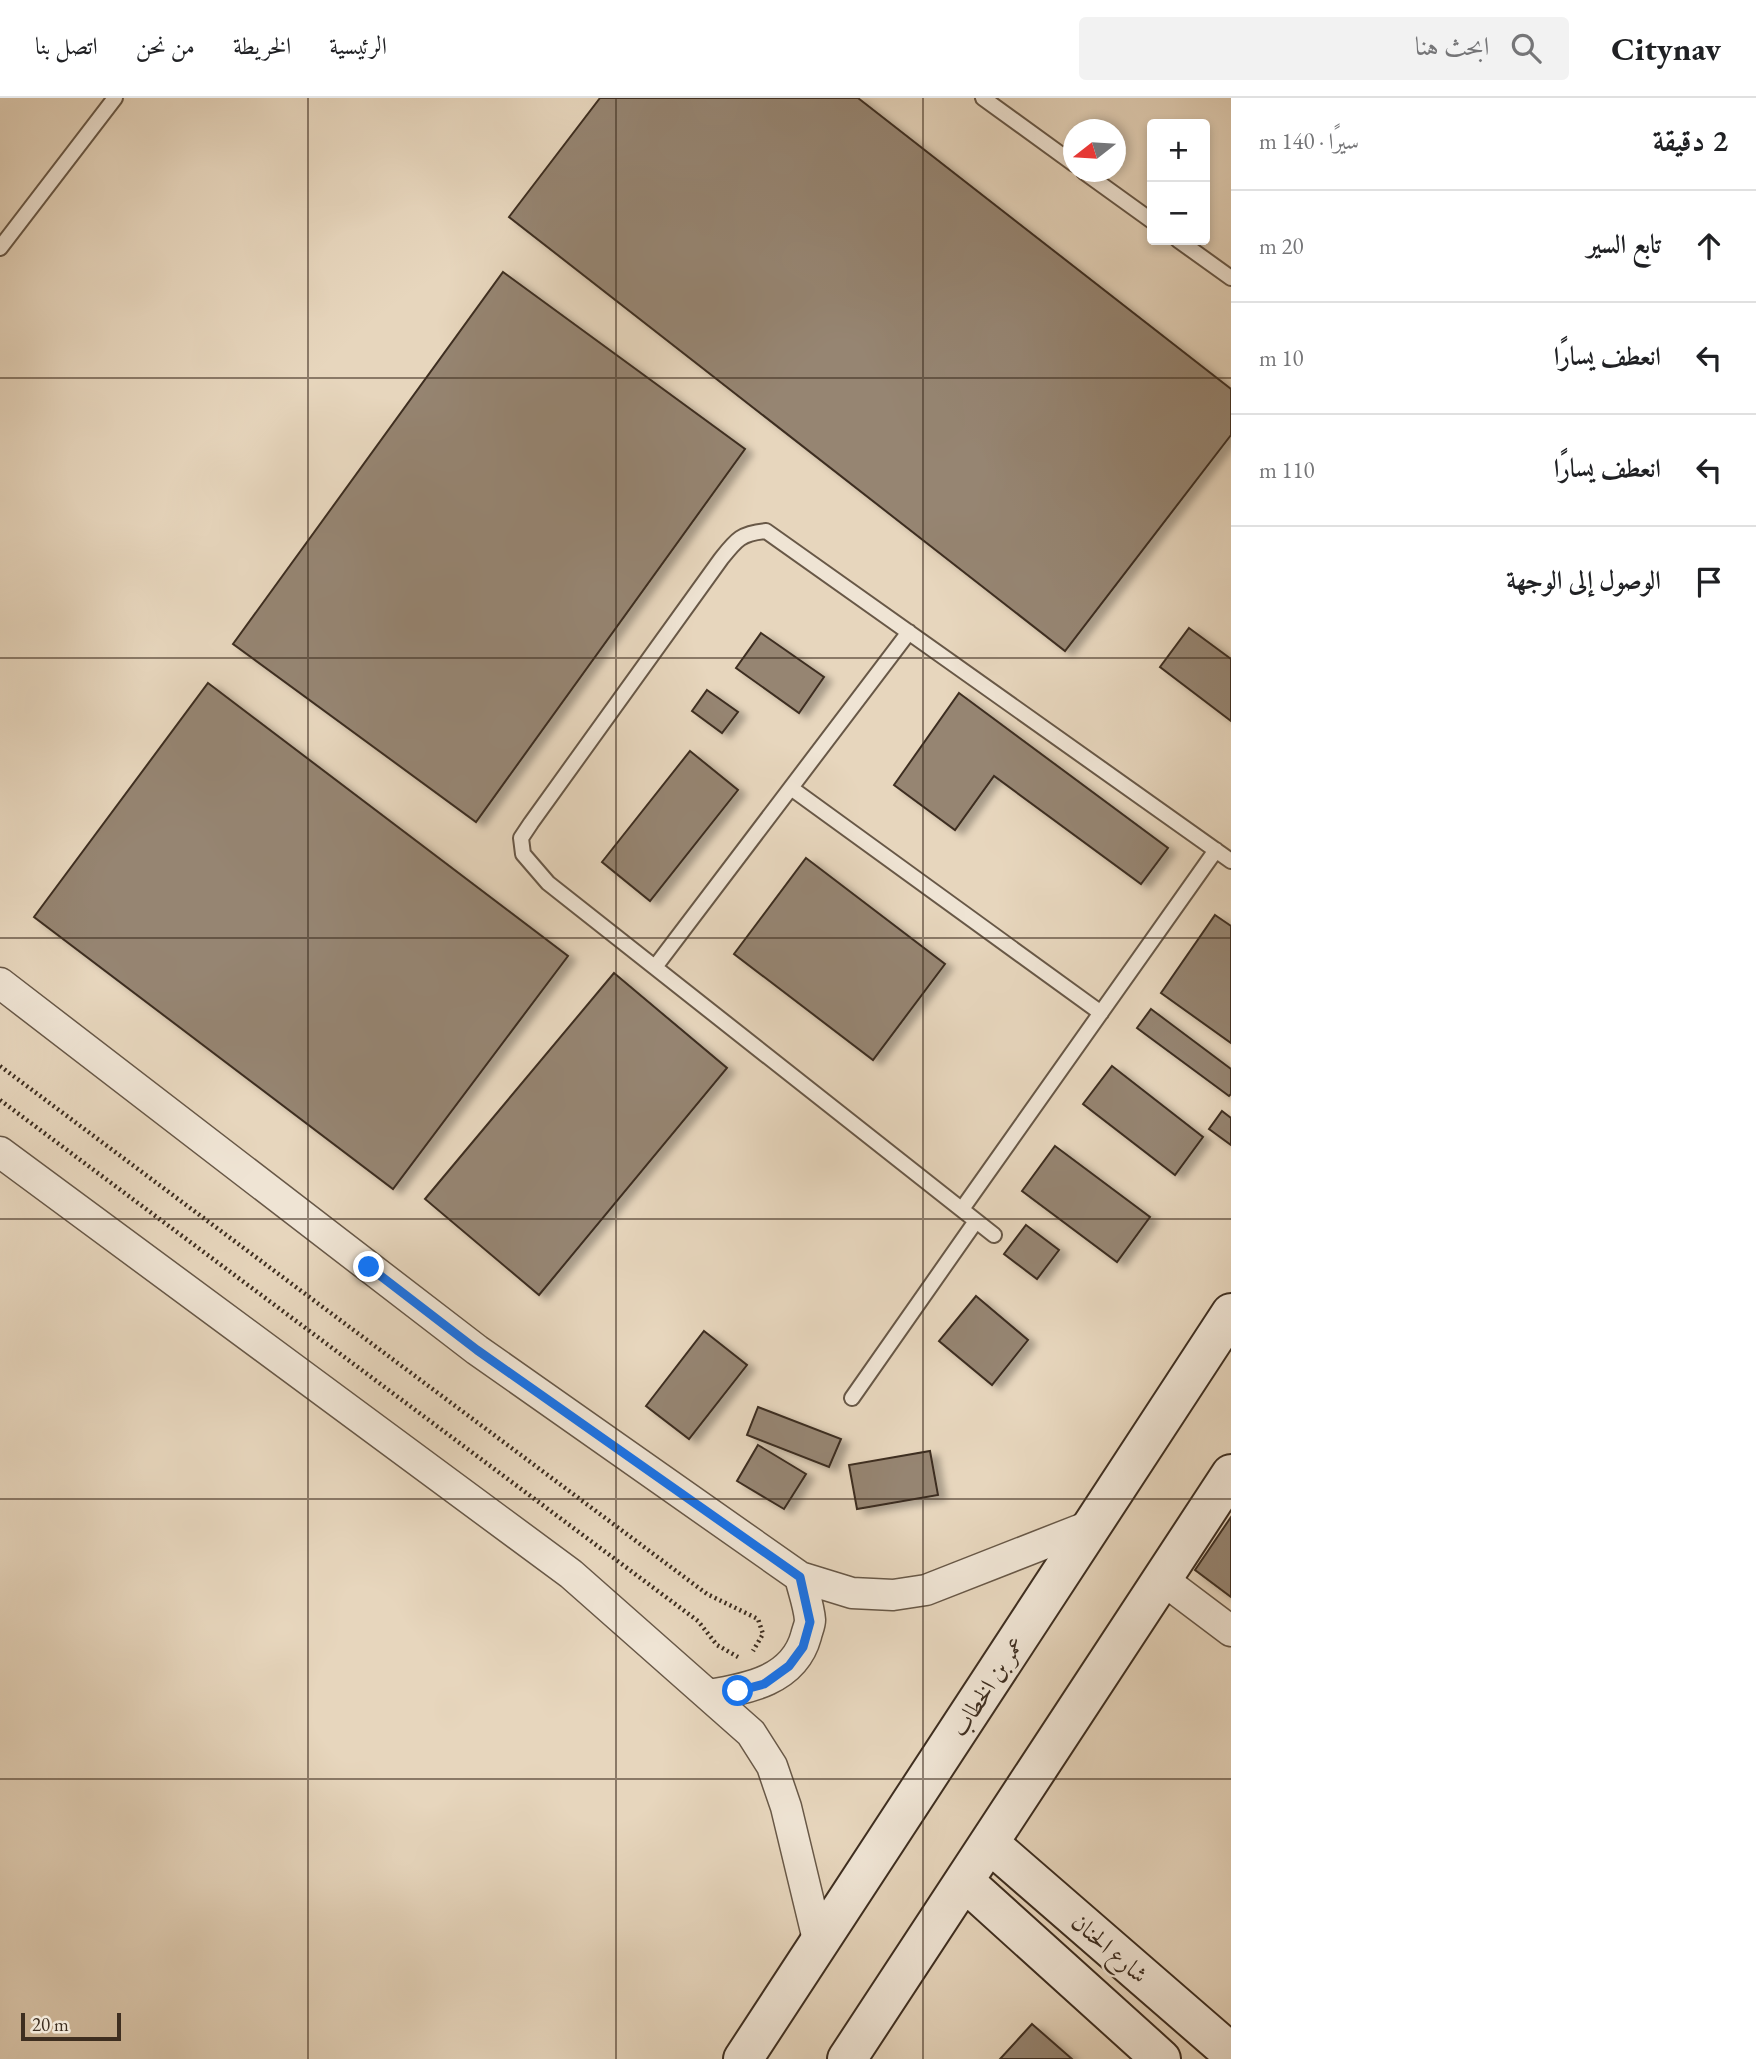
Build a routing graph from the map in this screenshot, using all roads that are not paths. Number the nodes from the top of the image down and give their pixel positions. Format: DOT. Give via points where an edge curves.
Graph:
graph roads {
  1 [pos="115,98"];
  2 [pos="983,98"];
  3 [pos="1063,157"];
  4 [pos="1098,182"];
  5 [pos="1147,217"];
  6 [pos="1185,245"];
  7 [pos="0,248"];
  8 [pos="1231,278"];
  9 [pos="909,632"];
  10 [pos="791,788"];
  11 [pos="1216,850"];
  12 [pos="1231,861"];
  13 [pos="655,967"];
  14 [pos="0,983"];
  15 [pos="1101,1013"];
  16 [pos="0,1152"];
  17 [pos="962,1209"];
  18 [pos="976,1221"];
  19 [pos="994,1234"];
  20 [pos="1231,1313"];
  21 [pos="852,1398"];
  22 [pos="1231,1474"];
  23 [pos="1092,1525"];
  24 [pos="800,1577"];
  25 [pos="1162,1579"];
  26 [pos="1231,1630"];
  27 [pos="708,1695"];
  28 [pos="989,1843"];
  29 [pos="964,1881"];
  30 [pos="819,1944"];
  31 [pos="1231,2053"];
  32 [pos="743,2059"];
  33 [pos="847,2059"];
  34 [pos="1161,2059"];
  1 -- 7 [label="lane"];
  2 -- 3 [label="lane"];
  4 -- 5 [label="lane"];
  6 -- 8 [label="lane"];
  9 -- 10 [label="lane"];
  9 -- 11 [label="lane"];
  9 -- 13 [label="lane" via="766,531 749,532 736,540 721,559 521,838 523,854 548,883"];
  10 -- 13 [label="lane"];
  10 -- 15 [label="lane"];
  11 -- 12 [label="lane"];
  11 -- 15 [label="lane"];
  13 -- 17 [label="lane"];
  14 -- 24 [label="street" via="477,1350"];
  15 -- 17 [label="lane"];
  16 -- 27 [label="street" via="571,1574"];
  17 -- 18 [label="lane"];
  18 -- 19 [label="lane"];
  18 -- 21 [label="lane"];
  20 -- 23 [label="street, عمر بن الخطاب"];
  22 -- 25 [label="street"];
  23 -- 24 [label="street" via="926,1590 892,1595 852,1593"];
  23 -- 30 [label="street, عمر بن الخطاب"];
  24 -- 27 [label="street" via="810,1622 803,1647 789,1666 764,1684"];
  25 -- 26 [label="street"];
  25 -- 28 [label="street"];
  27 -- 30 [label="street" via="751,1733 772,1766"];
  28 -- 29 [label="street"];
  28 -- 31 [label="street, شارع الحنان"];
  29 -- 33 [label="street"];
  29 -- 34 [label="street, شارع الحنان"];
  30 -- 32 [label="street, عمر بن الخطاب"];
}
